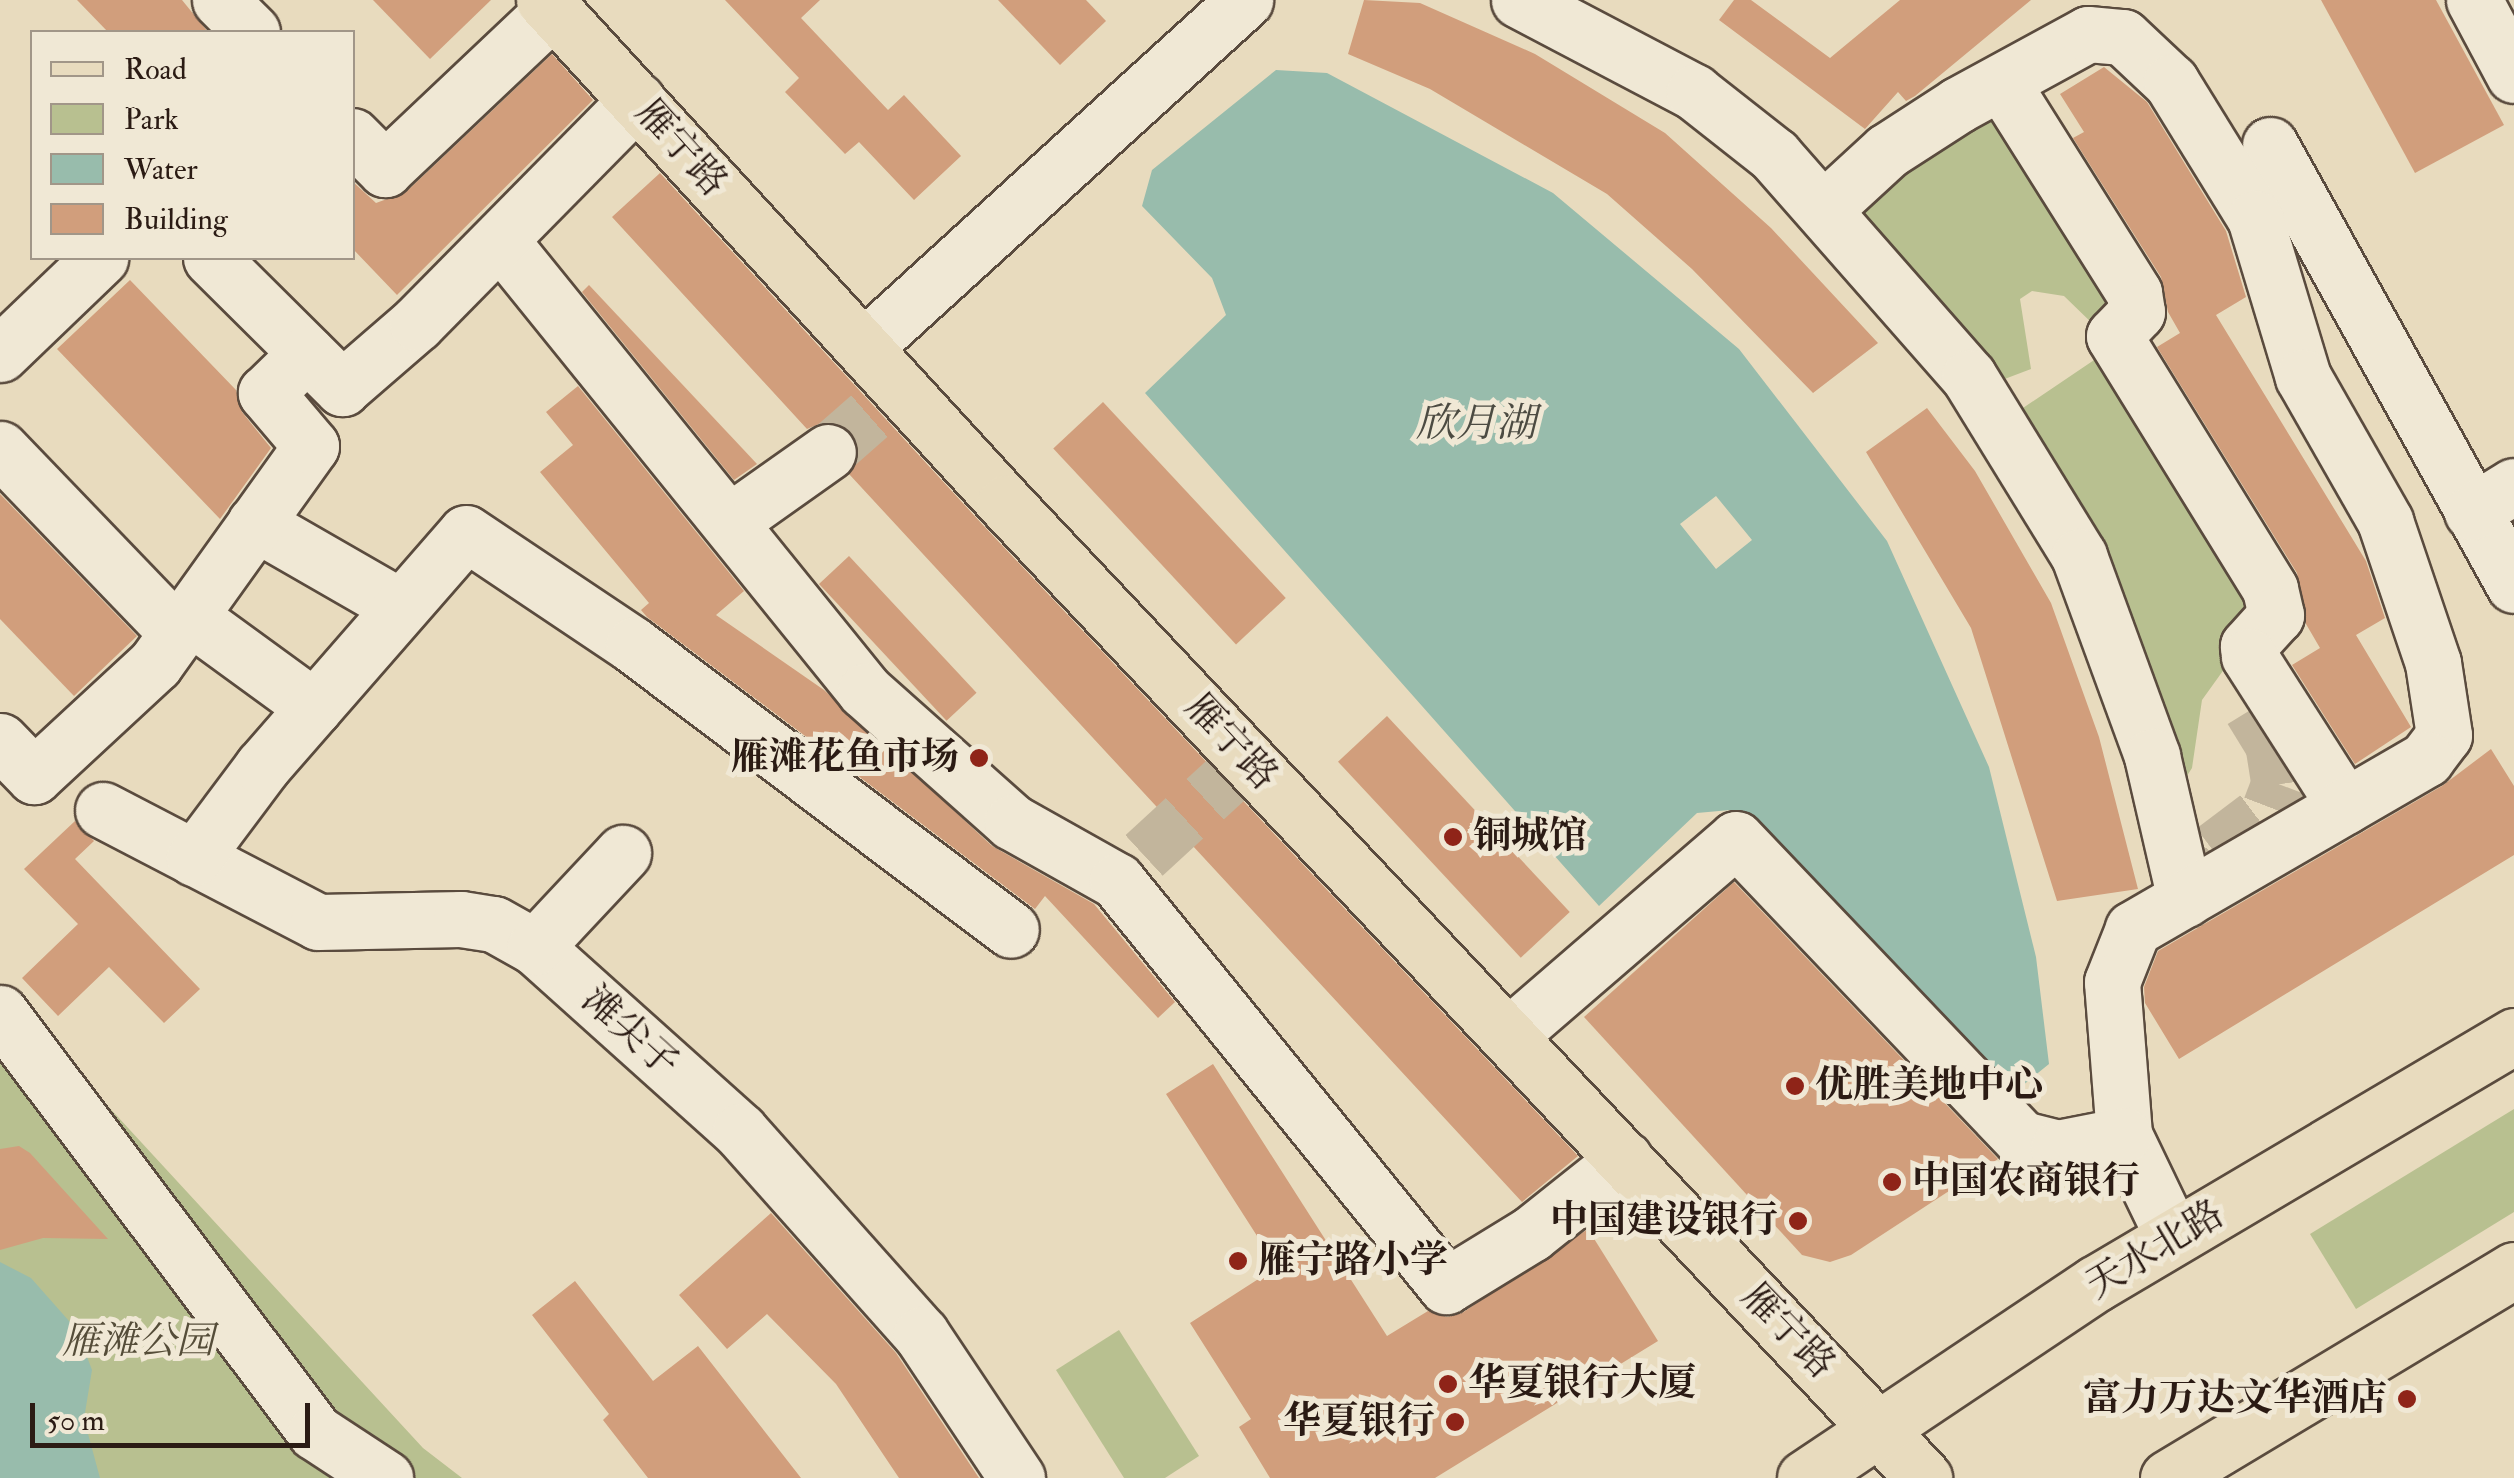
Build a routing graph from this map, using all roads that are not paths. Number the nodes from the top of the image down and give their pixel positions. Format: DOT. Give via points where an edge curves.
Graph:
graph roads {
  1 [pos="220,0"];
  2 [pos="1246,0"];
  3 [pos="1520,0"];
  4 [pos="2474,0"];
  5 [pos="549,5"];
  6 [pos="250,30"];
  7 [pos="2514,75"];
  8 [pos="2002,84"];
  9 [pos="637,100"];
  10 [pos="355,139"];
  11 [pos="2270,145"];
  12 [pos="1824,209"];
  13 [pos="500,240"];
  14 [pos="98,260"];
  15 [pos="213,260"];
  16 [pos="863,348"];
  17 [pos="307,353"];
  18 [pos="0,354"];
  19 [pos="0,449"];
  20 [pos="828,452"];
  21 [pos="2493,499"];
  22 [pos="728,522"];
  23 [pos="256,523"];
  24 [pos="2514,585"];
  25 [pos="401,607"];
  26 [pos="183,625"];
  27 [pos="314,707"];
  28 [pos="0,741"];
  29 [pos="2345,806"];
  30 [pos="104,810"];
  31 [pos="623,853"];
  32 [pos="194,858"];
  33 [pos="2185,899"];
  34 [pos="1011,930"];
  35 [pos="535,947"];
  36 [pos="0,1013"];
  37 [pos="1508,1036"];
  38 [pos="2514,1036"];
  39 [pos="2124,1135"];
  40 [pos="1625,1159"];
  41 [pos="2173,1237"];
  42 [pos="2514,1270"];
  43 [pos="1884,1430"];
  44 [pos="385,1478"];
  45 [pos="1018,1478"];
  46 [pos="1805,1478"];
  47 [pos="1924,1478"];
  48 [pos="2168,1478"];
  1 -- 6 [label="street"];
  2 -- 16 [label="street"];
  3 -- 12 [label="street" via="1694,92 1774,155"];
  4 -- 7 [label="street"];
  5 -- 9 [label="main road, 雁宁路"];
  5 -- 10 [label="street" via="384,169"];
  8 -- 12 [label="street" via="1887,151"];
  8 -- 29 [label="street" via="2134,293 2137,312 2114,336 2277,603 2249,656"];
  8 -- 29 [label="street" via="2088,34 2122,38 2171,82 2256,218 2304,377 2386,521 2432,663 2444,734 2426,759"];
  9 -- 13 [label="street"];
  9 -- 16 [label="main road, 雁宁路"];
  11 -- 21 [label="street"];
  12 -- 33 [label="street" via="1969,377 2079,556 2152,756"];
  13 -- 17 [label="street" via="342,388"];
  13 -- 22 [label="street"];
  14 -- 18 [label="street"];
  15 -- 17 [label="street"];
  16 -- 37 [label="main road, 雁宁路" via="893,395 1238,767"];
  17 -- 23 [label="street" via="266,393 310,446"];
  19 -- 26 [label="street"];
  20 -- 22 [label="street"];
  21 -- 24 [label="street"];
  22 -- 40 [label="street" via="865,690 1012,822 1130,868 1446,1286 1531,1234"];
  23 -- 25 [label="street"];
  23 -- 26 [label="street"];
  25 -- 27 [label="street"];
  25 -- 34 [label="street" via="466,533 633,645"];
  26 -- 27 [label="street"];
  26 -- 28 [label="street" via="156,664 34,776"];
  27 -- 32 [label="street"];
  29 -- 33 [label="street"];
  30 -- 32 [label="street, 滩尖子"];
  31 -- 35 [label="street"];
  32 -- 35 [label="street, 滩尖子" via="318,922 461,919 494,924"];
  33 -- 39 [label="street" via="2133,929 2112,982"];
  35 -- 45 [label="street, 滩尖子" via="740,1132 922,1334"];
  36 -- 44 [label="street" via="315,1432"];
  37 -- 39 [label="street" via="1736,839 2022,1139 2058,1148"];
  37 -- 40 [label="main road, 雁宁路"];
  38 -- 41 [label="main road, 天水北路"];
  39 -- 41 [label="street"];
  40 -- 43 [label="main road, 雁宁路"];
  41 -- 43 [label="main road, 天水北路"];
  42 -- 48 [label="main road"];
  43 -- 46 [label="main road, 天水北路"];
  43 -- 47 [label="main road, 雁宁路"];
}
